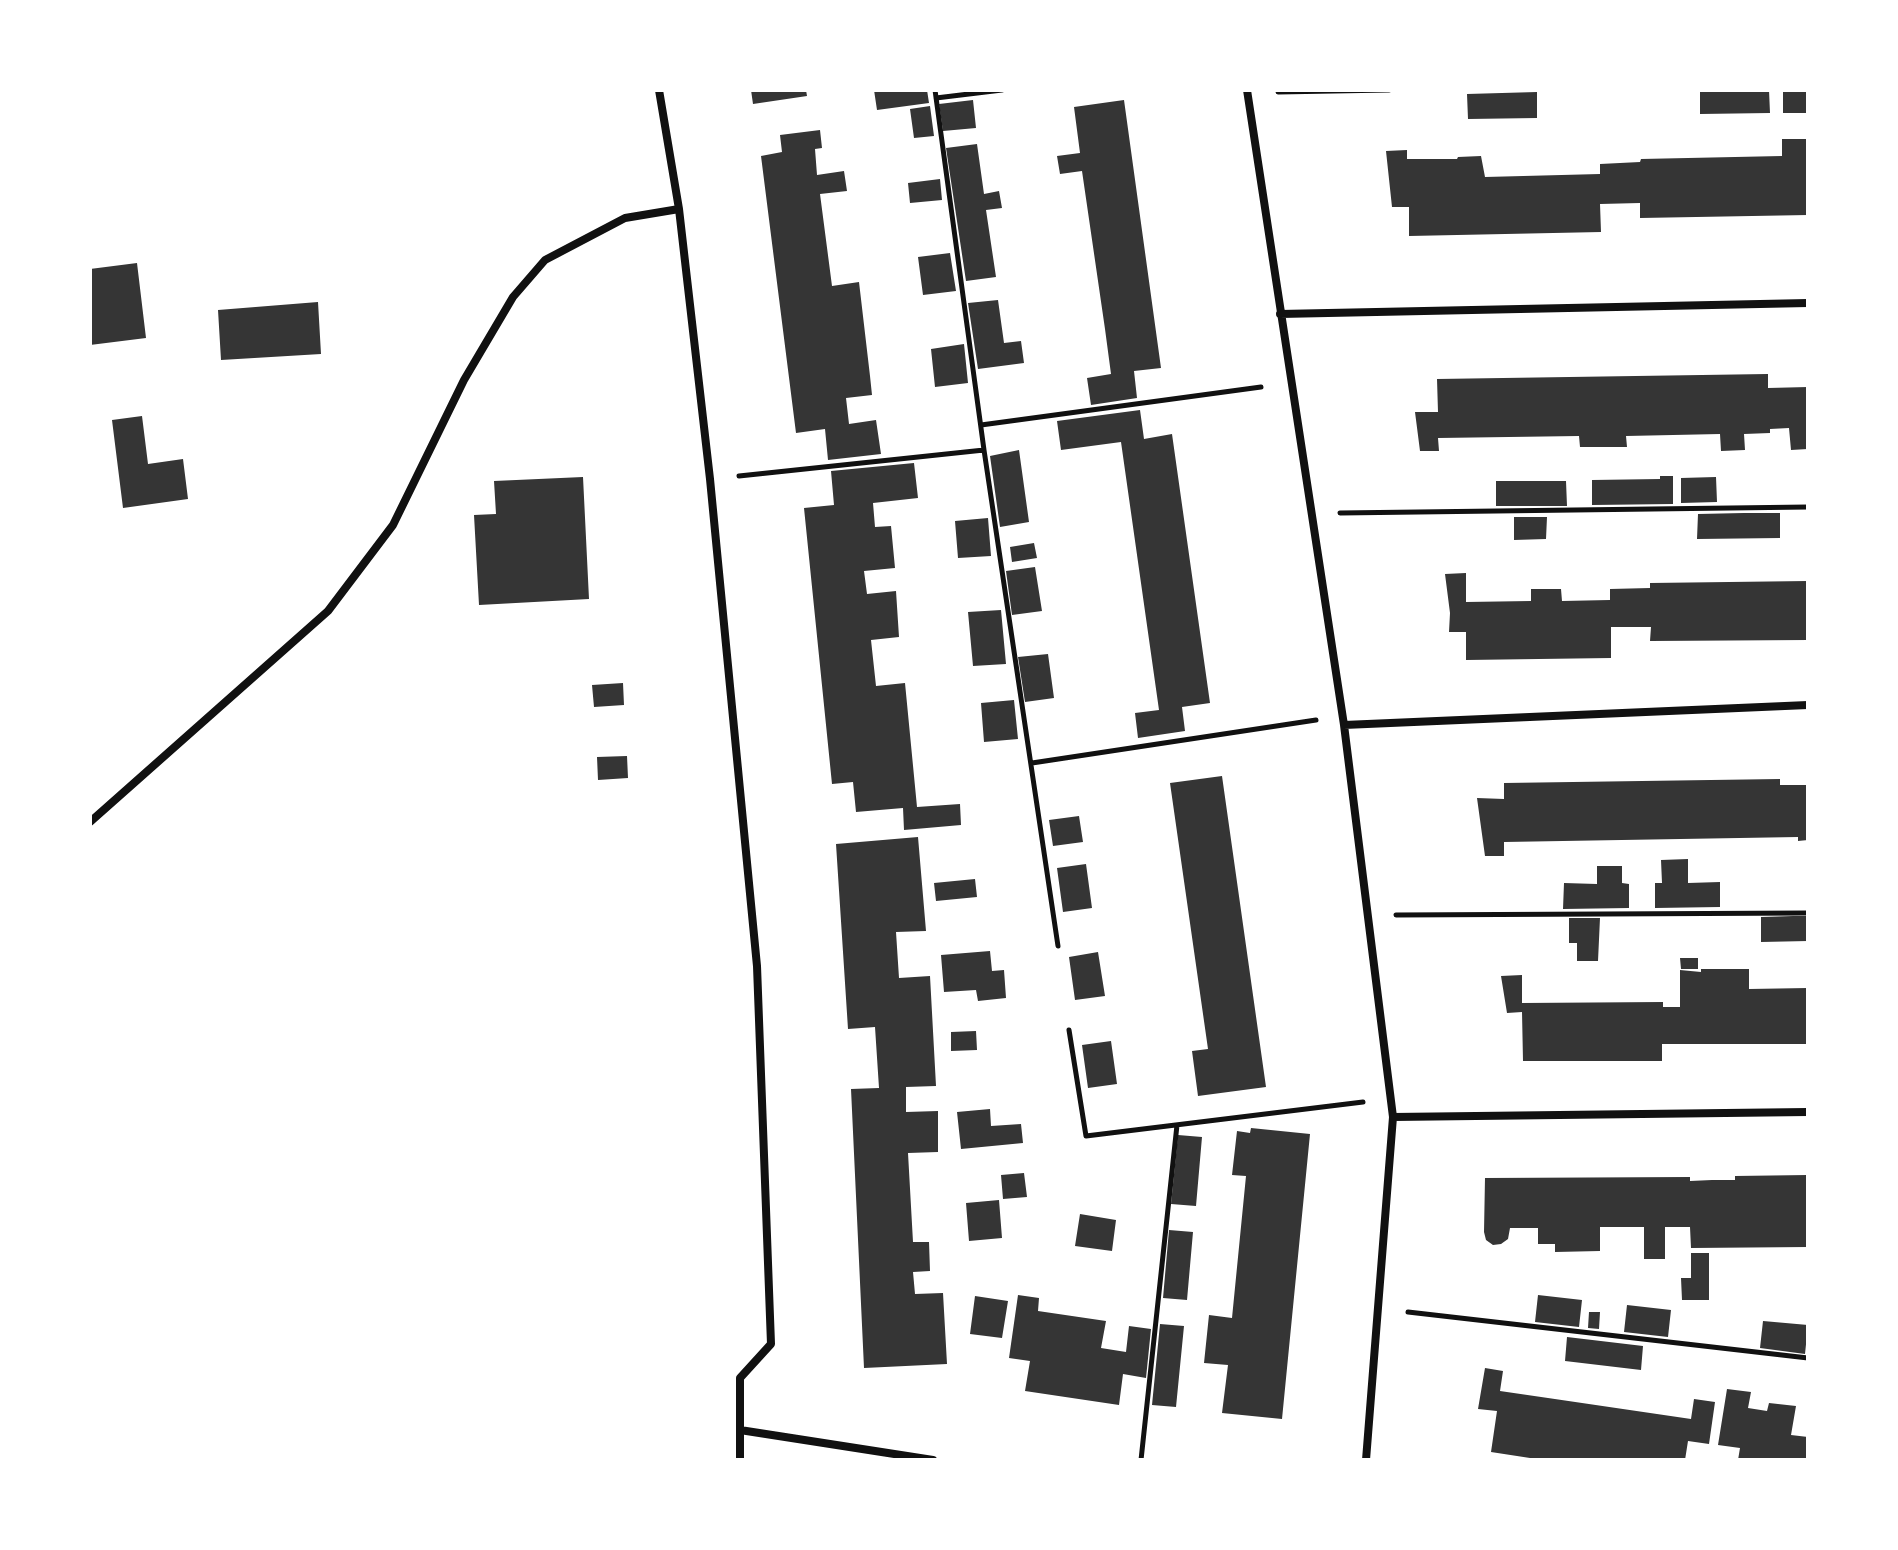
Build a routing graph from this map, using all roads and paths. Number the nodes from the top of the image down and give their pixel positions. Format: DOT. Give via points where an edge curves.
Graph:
graph roads {
  1 [pos="659,90"];
  2 [pos="935,90"];
  3 [pos="1002,90"];
  4 [pos="1389,90"];
  5 [pos="1247,91"];
  6 [pos="936,98"];
  7 [pos="679,209"];
  8 [pos="1808,303"];
  9 [pos="1280,314"];
  10 [pos="1291,383"];
  11 [pos="981,425"];
  12 [pos="984,450"];
  13 [pos="710,479"];
  14 [pos="1808,507"];
  15 [pos="1311,513"];
  16 [pos="1808,705"];
  17 [pos="1343,721"];
  18 [pos="1032,763"];
  19 [pos="90,822"];
  20 [pos="1808,913"];
  21 [pos="1367,915"];
  22 [pos="1058,946"];
  23 [pos="1069,1030"];
  24 [pos="1390,1099"];
  25 [pos="1808,1112"];
  26 [pos="1393,1117"];
  27 [pos="1177,1125"];
  28 [pos="1377,1309"];
  29 [pos="1808,1358"];
  30 [pos="740,1430"];
  31 [pos="740,1460"];
  32 [pos="933,1460"];
  33 [pos="1141,1460"];
  34 [pos="1366,1460"];
  1 -- 7 [label="street"];
  2 -- 6 [label="path"];
  3 -- 6 [label="path"];
  4 -- 5 [label="path"];
  5 -- 9 [label="street"];
  6 -- 11 [label="path"];
  7 -- 13 [label="street"];
  7 -- 19 [label="street" via="625,218 545,260 513,297 464,380 393,525 328,611"];
  8 -- 9 [label="street"];
  9 -- 10 [label="street"];
  10 -- 11 [label="path"];
  10 -- 15 [label="street"];
  11 -- 12 [label="path"];
  12 -- 13 [label="path"];
  12 -- 18 [label="path"];
  13 -- 30 [label="street" via="757,966 771,1344 740,1378"];
  14 -- 15 [label="path"];
  15 -- 17 [label="street"];
  16 -- 17 [label="street"];
  17 -- 18 [label="path"];
  17 -- 21 [label="street"];
  18 -- 22 [label="path"];
  20 -- 21 [label="path"];
  21 -- 24 [label="street"];
  23 -- 27 [label="path" via="1086,1136"];
  24 -- 26 [label="street"];
  24 -- 27 [label="path"];
  25 -- 26 [label="street"];
  26 -- 28 [label="street"];
  27 -- 33 [label="path"];
  28 -- 29 [label="path"];
  28 -- 34 [label="street"];
  30 -- 31 [label="street"];
  30 -- 32 [label="street"];
}
